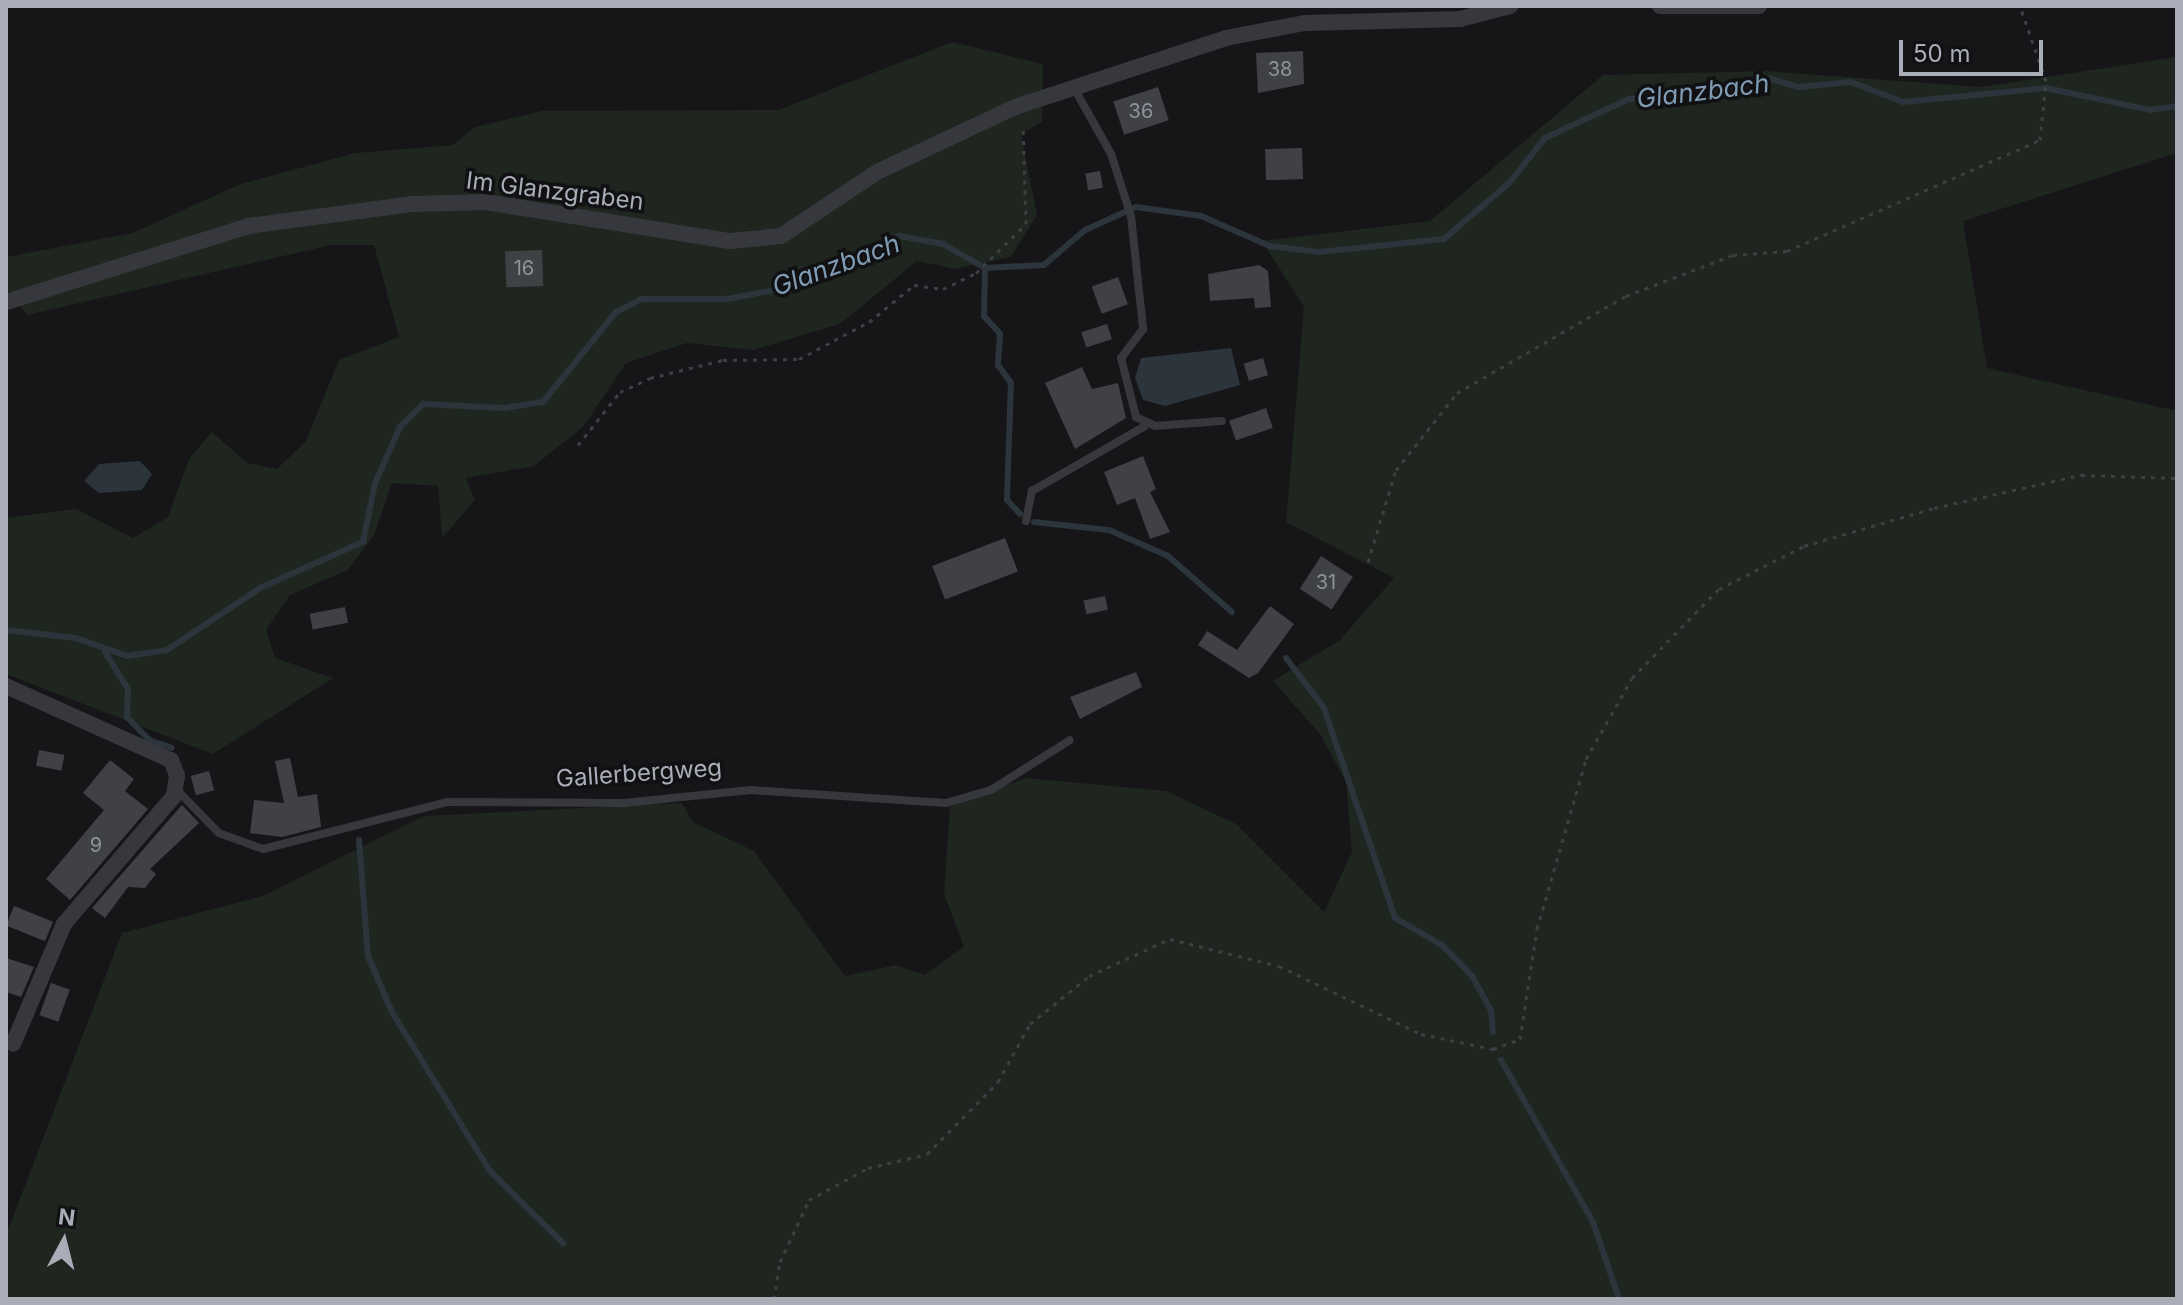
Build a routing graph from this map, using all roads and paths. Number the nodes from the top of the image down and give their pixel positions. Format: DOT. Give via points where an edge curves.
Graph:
graph roads {
  1 [pos="1510,6"];
  2 [pos="1660,6"];
  3 [pos="1759,6"];
  4 [pos="2020,6"];
  5 [pos="1074,88"];
  6 [pos="1021,105"];
  7 [pos="6,302"];
  8 [pos="1222,421"];
  9 [pos="1145,426"];
  10 [pos="578,445"];
  11 [pos="2177,478"];
  12 [pos="1026,521"];
  13 [pos="1368,562"];
  14 [pos="6,686"];
  15 [pos="1070,740"];
  16 [pos="177,790"];
  17 [pos="13,1044"];
  18 [pos="774,1299"];
  1 -- 5 [label="street, Im Glanzgraben" via="1400,25 1268,27"];
  2 -- 3 [label="street"];
  4 -- 13 [label="path" via="2046,81 2040,140 1787,251 1733,255 1626,296 1457,393 1396,470"];
  5 -- 6 [label="street, Im Glanzgraben"];
  5 -- 9 [label="lane" via="1131,216 1143,329 1122,362 1136,417"];
  6 -- 7 [label="street, Im Glanzgraben" via="879,171 781,236 730,241 486,202 412,204 248,226"];
  6 -- 10 [label="path" via="1026,224 976,273 943,289 914,285 869,322 799,359 723,360 650,378 620,392"];
  8 -- 9 [label="lane"];
  9 -- 12 [label="lane" via="1032,491"];
  11 -- 18 [label="path" via="2081,475 1934,508 1804,546 1719,589 1632,678 1586,759 1537,929 1520,1039 1493,1049 1421,1034 1279,966 1170,939 1089,976 1030,1024 998,1082 927,1154 868,1168 809,1200 780,1262"];
  14 -- 16 [label="street, Gallerbergweg" via="171,760"];
  15 -- 16 [label="lane, Gallerbergweg" via="991,790 946,803 750,790 624,803 448,802 263,849 219,833"];
  16 -- 17 [label="street" via="64,924"];
}
